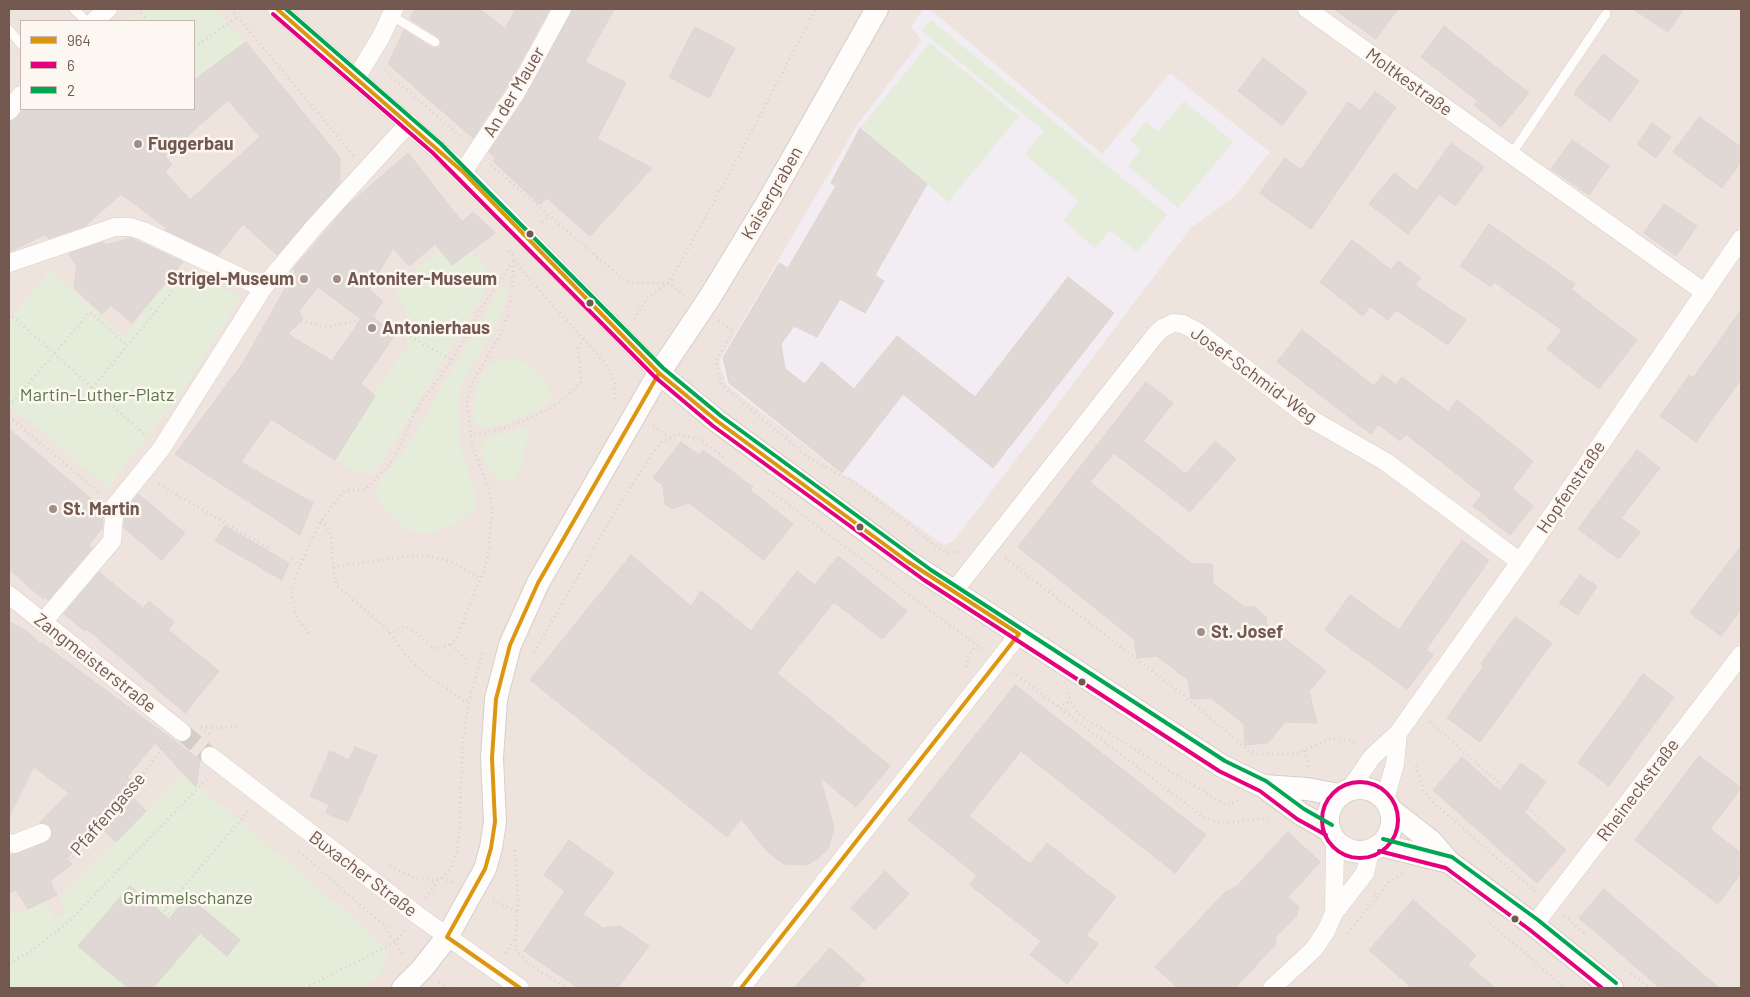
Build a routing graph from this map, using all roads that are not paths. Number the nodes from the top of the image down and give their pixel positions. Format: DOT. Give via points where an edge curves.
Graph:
graph roads {
  1 [pos="74,9"];
  2 [pos="108,9"];
  3 [pos="276,9"];
  4 [pos="562,9"];
  5 [pos="877,9"];
  6 [pos="1307,9"];
  7 [pos="393,12"];
  8 [pos="1606,14"];
  9 [pos="85,20"];
  10 [pos="95,20"];
  11 [pos="9,30"];
  12 [pos="436,42"];
  13 [pos="20,43"];
  14 [pos="356,78"];
  15 [pos="20,96"];
  16 [pos="9,110"];
  17 [pos="409,124"];
  18 [pos="1511,154"];
  19 [pos="463,172"];
  20 [pos="1741,240"];
  21 [pos="9,262"];
  22 [pos="263,288"];
  23 [pos="1704,292"];
  24 [pos="659,373"];
  25 [pos="1520,562"];
  26 [pos="953,592"];
  27 [pos="10,599"];
  28 [pos="43,622"];
  29 [pos="1019,634"];
  30 [pos="1741,655"];
  31 [pos="182,732"];
  32 [pos="1398,732"];
  33 [pos="210,756"];
  34 [pos="1263,786"];
  35 [pos="1344,792"];
  36 [pos="1388,805"];
  37 [pos="42,833"];
  38 [pos="1332,836"];
  39 [pos="9,843"];
  40 [pos="1375,848"];
  41 [pos="1449,862"];
  42 [pos="1334,913"];
  43 [pos="1534,925"];
  44 [pos="447,937"];
  45 [pos="403,988"];
  46 [pos="520,988"];
  47 [pos="741,988"];
  48 [pos="1272,988"];
  49 [pos="1612,988"];
  1 -- 9 [label="lane"];
  2 -- 10 [label="street"];
  3 -- 14 [label="street"];
  4 -- 19 [label="street, An der Mauer" via="517,91"];
  5 -- 24 [label="street, Kaisergraben" via="769,200"];
  6 -- 18 [label="street, Moltkestraße"];
  7 -- 12 [label="lane"];
  7 -- 14 [label="street"];
  8 -- 18 [label="lane"];
  11 -- 13 [label="lane"];
  14 -- 17 [label="street"];
  15 -- 16 [label="street"];
  17 -- 19 [label="street"];
  17 -- 22 [label="street"];
  18 -- 23 [label="street, Moltkestraße"];
  19 -- 24 [label="street"];
  20 -- 23 [label="street, Hopfenstraße"];
  21 -- 22 [label="street" via="115,227 130,227"];
  22 -- 28 [label="street" via="161,449 114,506 112,541"];
  23 -- 25 [label="street, Hopfenstraße"];
  24 -- 26 [label="street" via="717,421"];
  24 -- 44 [label="street, Kaisergraben" via="538,583 510,645 493,722 495,822 491,848 485,869"];
  25 -- 26 [label="street, Josef-Schmid-Weg" via="1386,462 1311,419 1198,332 1173,323 1153,338"];
  25 -- 32 [label="street, Hopfenstraße"];
  26 -- 29 [label="street"];
  27 -- 28 [label="street, Zangmeisterstraße"];
  28 -- 31 [label="street, Zangmeisterstraße"];
  29 -- 34 [label="street" via="1222,766"];
  29 -- 47 [label="street"];
  30 -- 43 [label="street, Rheineckstraße"];
  32 -- 35 [label="street, Hopfenstraße" via="1372,757"];
  32 -- 36 [label="street"];
  33 -- 44 [label="street, Buxacher Straße"];
  34 -- 35 [label="street"];
  34 -- 38 [label="street"];
  35 -- 36 [label="street" via="1368,790"];
  35 -- 38 [label="street" via="1331,805 1327,818"];
  36 -- 40 [label="street" via="1392,823 1388,836"];
  36 -- 41 [label="street" via="1432,842"];
  37 -- 39 [label="street"];
  38 -- 40 [label="street" via="1345,849 1357,853"];
  38 -- 42 [label="street"];
  40 -- 41 [label="street"];
  40 -- 42 [label="street" via="1365,872"];
  41 -- 43 [label="street"];
  42 -- 48 [label="street" via="1314,949"];
  43 -- 49 [label="street"];
  44 -- 45 [label="street, Kaisergraben"];
  44 -- 46 [label="street, Buxacher Straße"];
}
